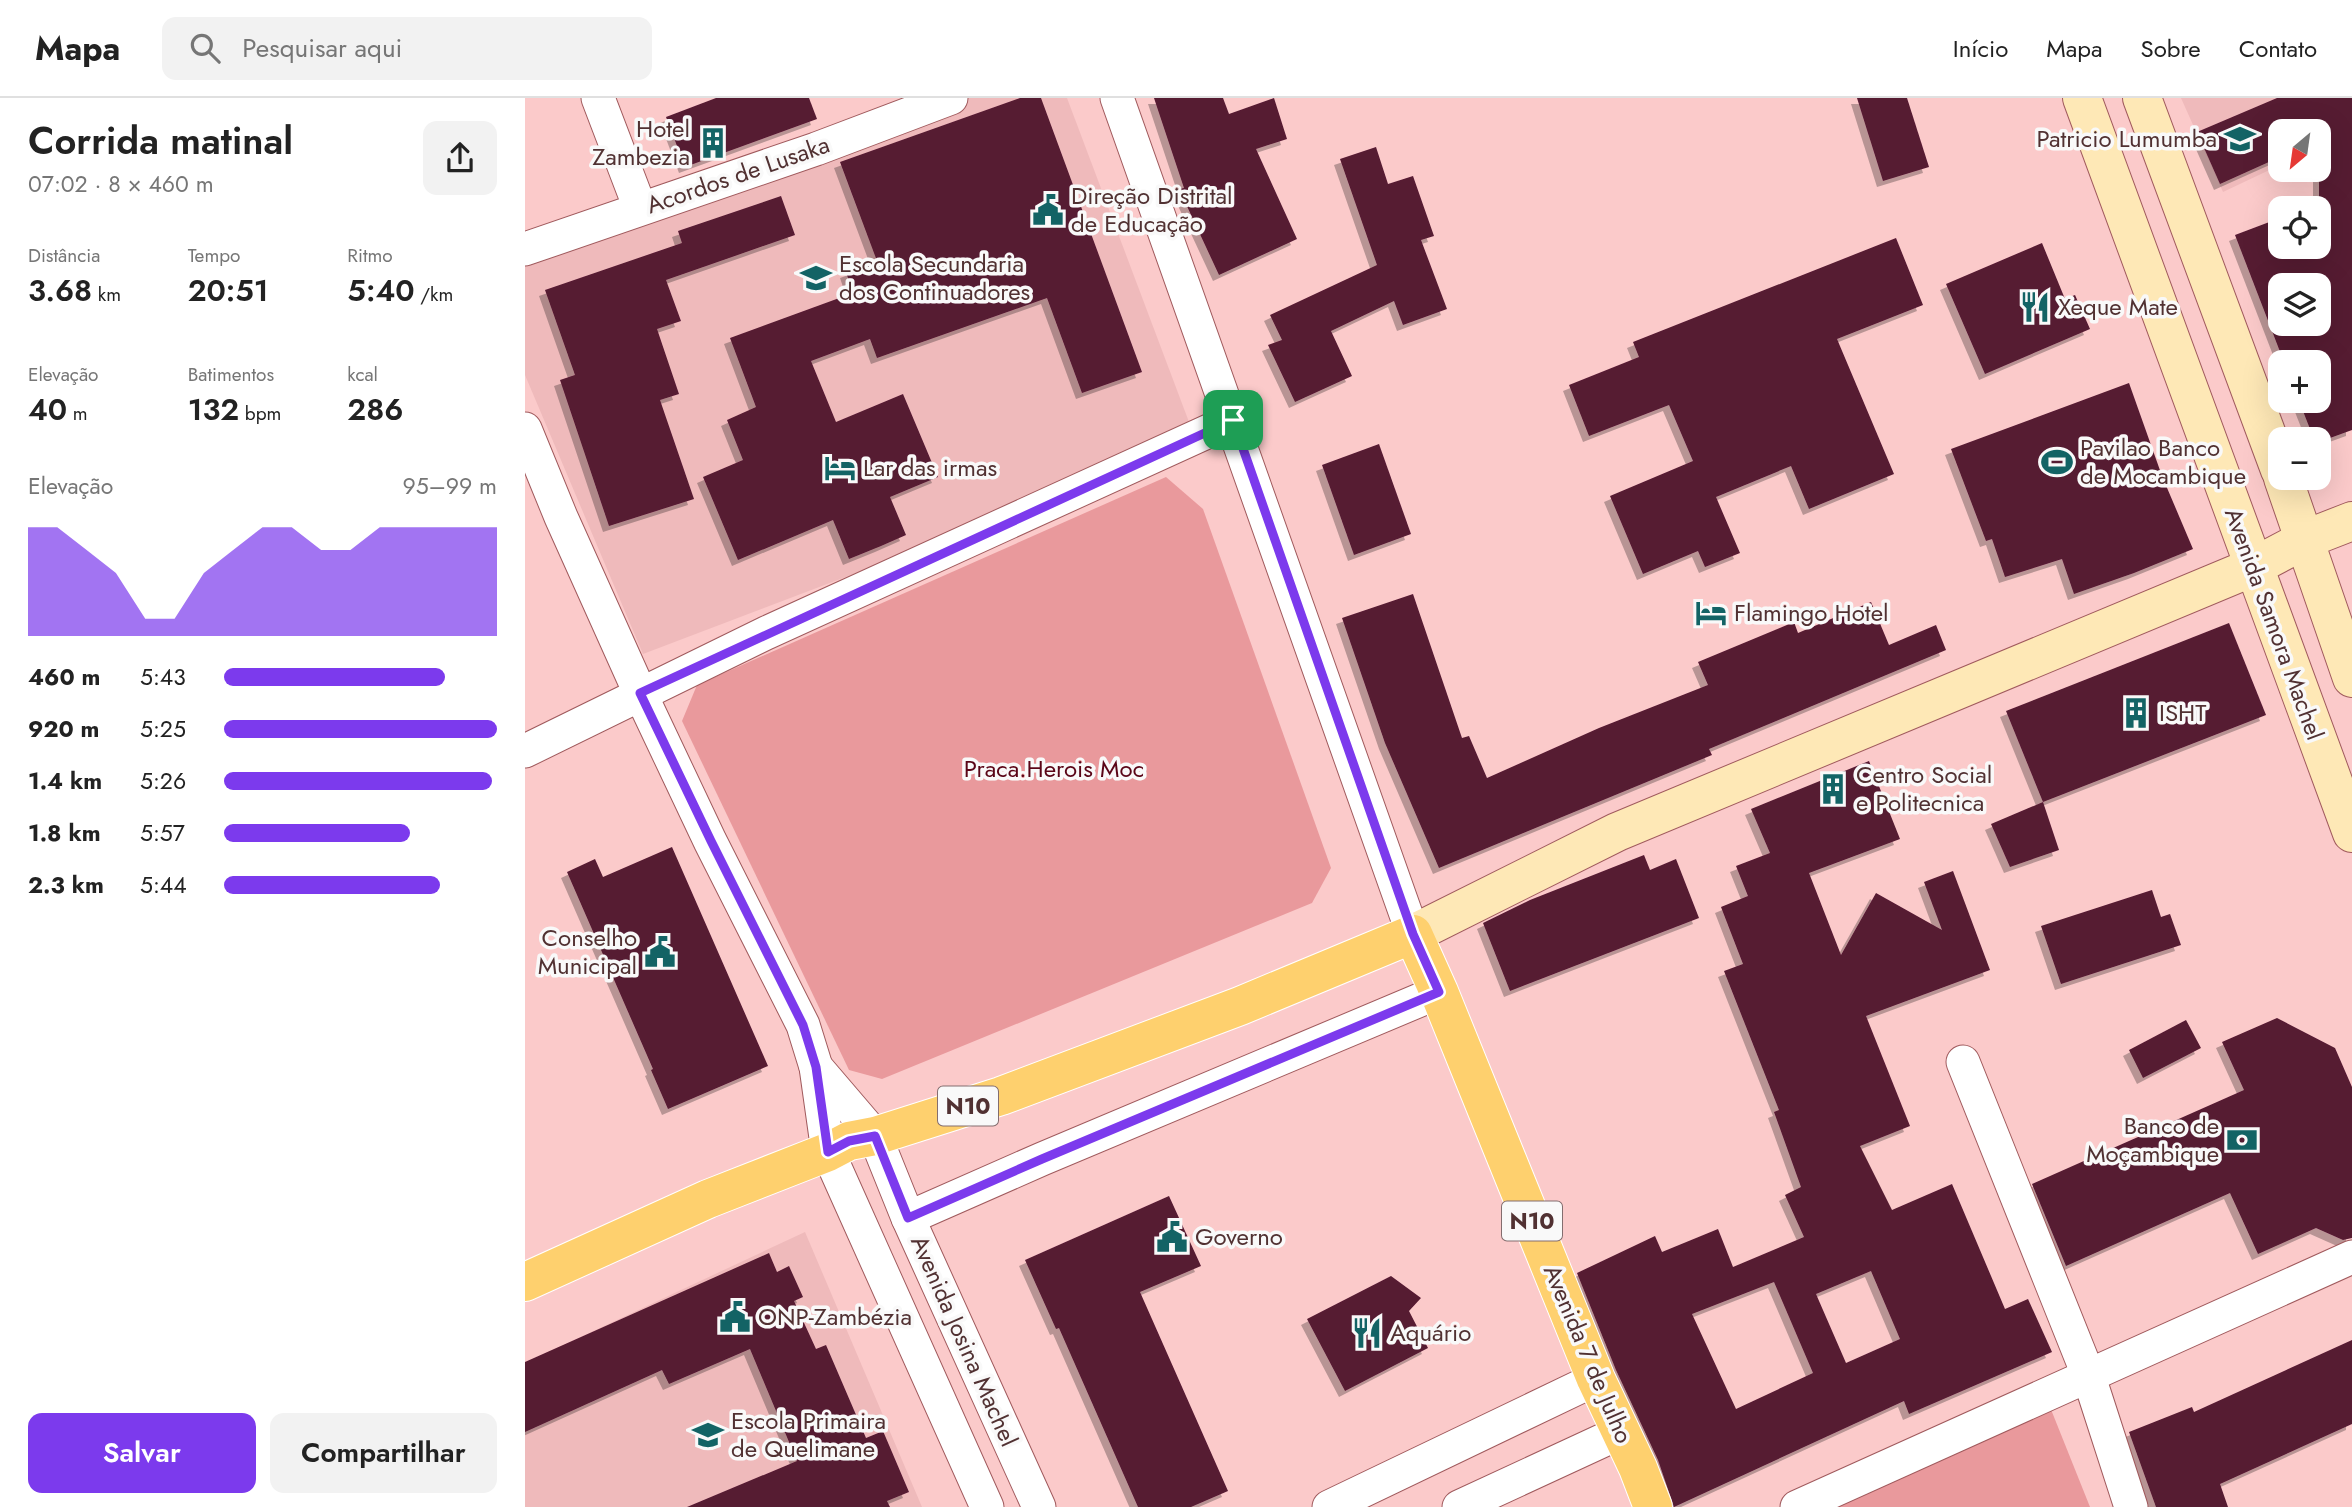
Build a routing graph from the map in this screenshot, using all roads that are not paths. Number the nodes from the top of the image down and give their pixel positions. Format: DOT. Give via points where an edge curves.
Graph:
graph roads {
  1 [pos="598,98"];
  2 [pos="951,98"];
  3 [pos="1118,98"];
  4 [pos="2082,98"];
  5 [pos="2142,98"];
  6 [pos="640,208"];
  7 [pos="525,249"];
  8 [pos="1233,420"];
  9 [pos="525,429"];
  10 [pos="2268,438"];
  11 [pos="2287,490"];
  12 [pos="2352,521"];
  13 [pos="2306,540"];
  14 [pos="2253,567"];
  15 [pos="2352,678"];
  16 [pos="640,693"];
  17 [pos="525,751"];
  18 [pos="2352,833"];
  19 [pos="1413,934"];
  20 [pos="1439,992"];
  21 [pos="1963,1062"];
  22 [pos="816,1067"];
  23 [pos="875,1136"];
  24 [pos="828,1152"];
  25 [pos="908,1218"];
  26 [pos="2352,1257"];
  27 [pos="525,1282"];
  28 [pos="2089,1377"];
  29 [pos="1596,1379"];
  30 [pos="1621,1432"];
  31 [pos="987,1507"];
  32 [pos="1039,1507"];
  33 [pos="1329,1507"];
  34 [pos="1459,1507"];
  35 [pos="1653,1507"];
  36 [pos="1797,1507"];
  37 [pos="2131,1507"];
  1 -- 6 [label="street"];
  2 -- 6 [label="street, Acordos de Lusaka"];
  3 -- 8 [label="street, Avenida 7 de Julho"];
  4 -- 14 [label="street, Avenida Samora Machel"];
  5 -- 10 [label="street"];
  6 -- 7 [label="street, Acordos de Lusaka"];
  8 -- 16 [label="street"];
  8 -- 19 [label="street, Avenida 7 de Julho"];
  9 -- 16 [label="street"];
  11 -- 13 [label="street"];
  12 -- 13 [label="street"];
  13 -- 14 [label="street"];
  13 -- 15 [label="street"];
  14 -- 18 [label="street, Avenida Samora Machel"];
  14 -- 19 [label="street" via="1617,832"];
  16 -- 17 [label="street"];
  16 -- 22 [label="street" via="803,1025"];
  19 -- 20 [label="main road, Avenida 7 de Julho / N10"];
  19 -- 23 [label="main road, N10" via="1026,1087"];
  20 -- 25 [label="street"];
  20 -- 29 [label="main road, Avenida 7 de Julho / N10"];
  21 -- 28 [label="street"];
  22 -- 23 [label="street, Avenida Josina Machel"];
  22 -- 24 [label="street, Avenida Josina Machel"];
  23 -- 24 [label="main road, N10" via="849,1141"];
  23 -- 25 [label="street, Avenida Josina Machel"];
  24 -- 27 [label="main road, N10" via="708,1199"];
  24 -- 31 [label="street, Avenida Josina Machel"];
  25 -- 32 [label="street, Avenida Josina Machel"];
  26 -- 28 [label="street"];
  28 -- 36 [label="street"];
  28 -- 37 [label="street"];
  29 -- 30 [label="main road, Avenida 7 de Julho / N10"];
  29 -- 33 [label="street"];
  30 -- 34 [label="street"];
  30 -- 35 [label="main road, Avenida 7 de Julho / N10"];
}
